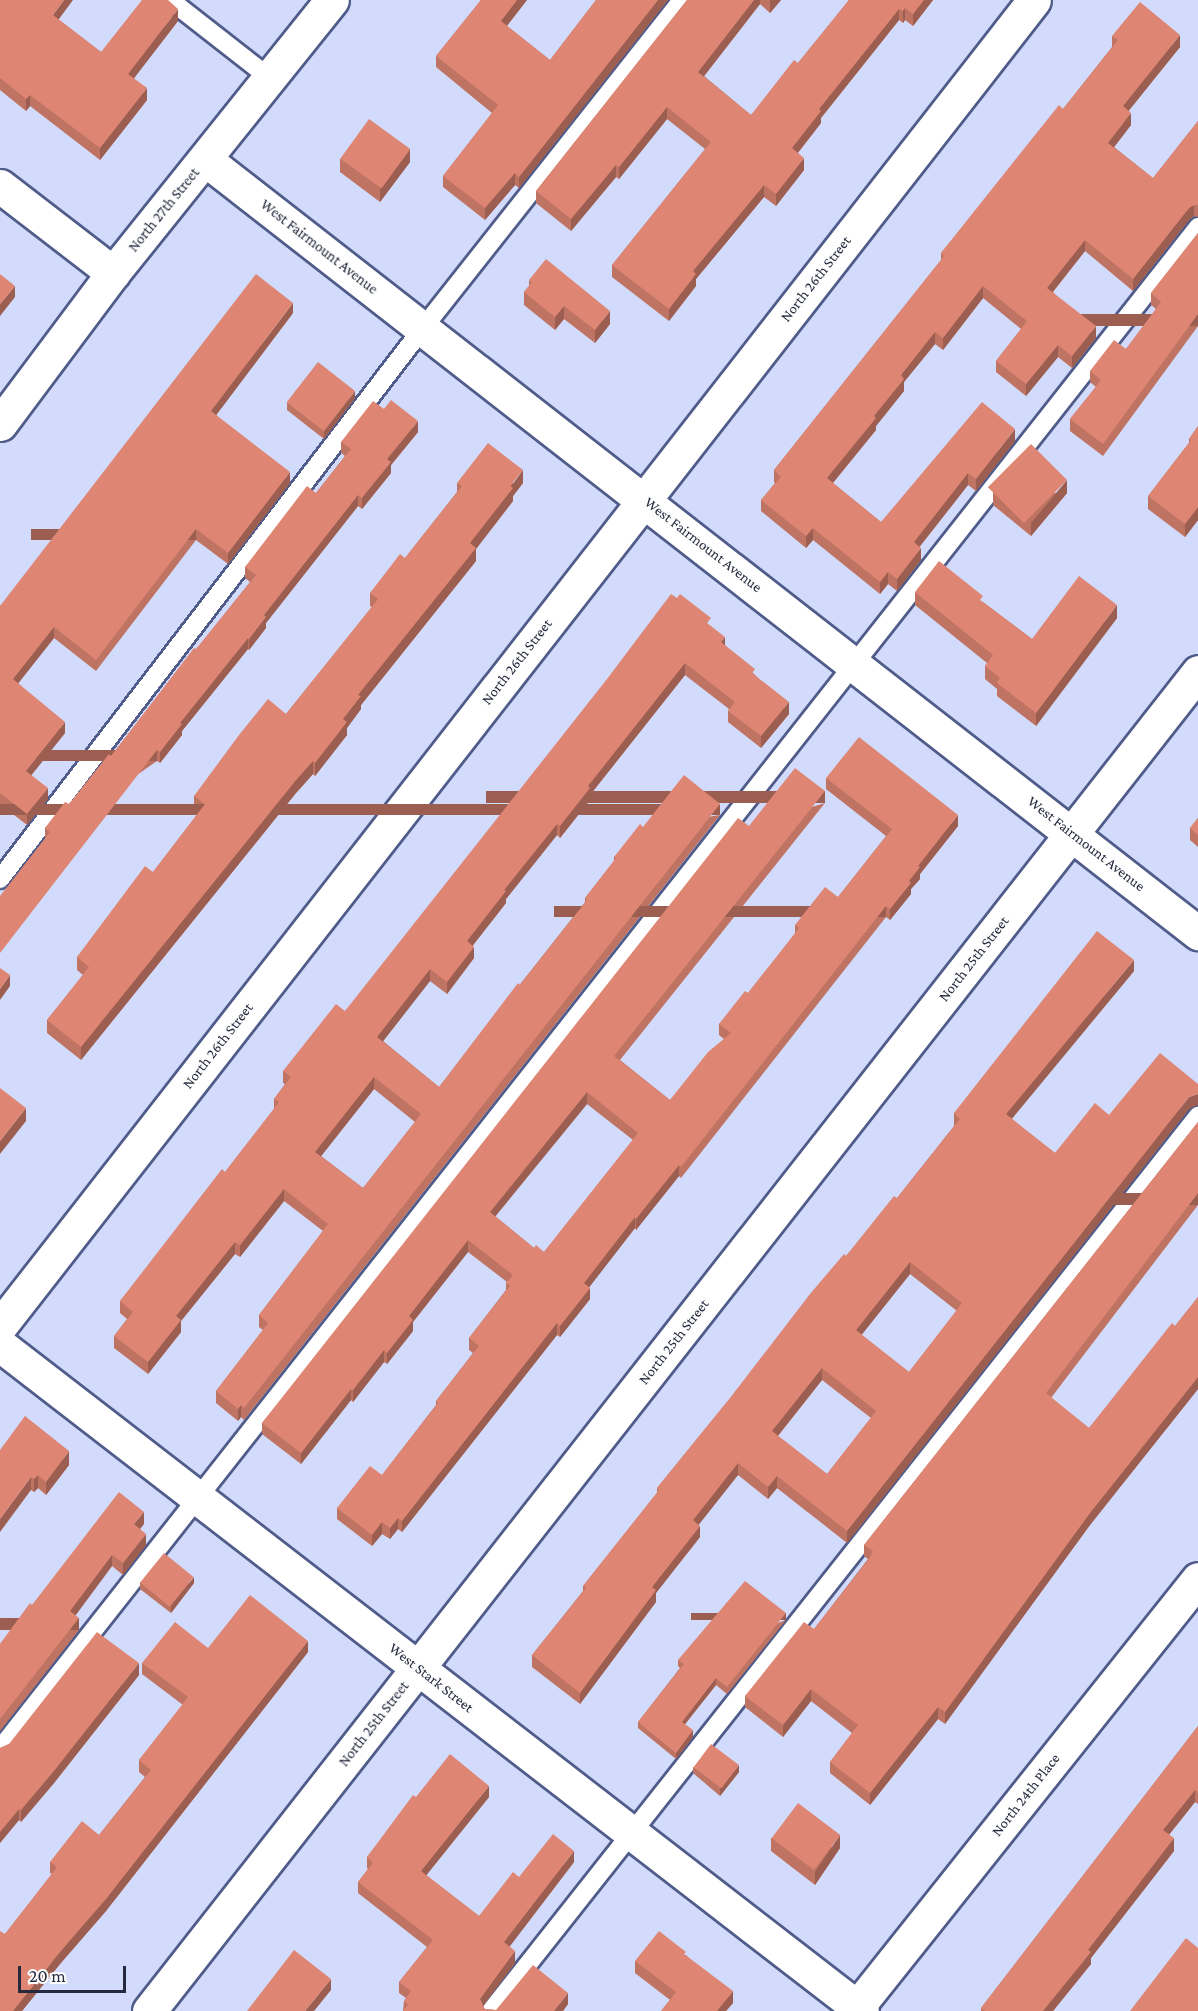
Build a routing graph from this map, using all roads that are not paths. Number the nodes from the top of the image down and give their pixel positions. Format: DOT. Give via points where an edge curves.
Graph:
graph roads {
  1 [pos="170,0"];
  2 [pos="332,0"];
  3 [pos="682,0"];
  4 [pos="1034,0"];
  5 [pos="270,78"];
  6 [pos="206,160"];
  7 [pos="0,186"];
  8 [pos="1198,227"];
  9 [pos="113,273"];
  10 [pos="423,328"];
  11 [pos="0,424"];
  12 [pos="644,499"];
  13 [pos="853,662"];
  14 [pos="1198,672"];
  15 [pos="1072,832"];
  16 [pos="0,879"];
  17 [pos="1198,933"];
  18 [pos="1198,1116"];
  19 [pos="0,1326"];
  20 [pos="0,1345"];
  21 [pos="199,1497"];
  22 [pos="1198,1579"];
  23 [pos="418,1668"];
  24 [pos="0,1749"];
  25 [pos="631,1833"];
  26 [pos="858,2010"];
  27 [pos="149,2011"];
  28 [pos="491,2011"];
  1 -- 5 [label="lane"];
  2 -- 5 [label="street, North 27th Street"];
  3 -- 10 [label="lane"];
  4 -- 12 [label="street, North 26th Street"];
  5 -- 6 [label="street, North 27th Street"];
  6 -- 9 [label="street, North 27th Street"];
  6 -- 10 [label="street, West Fairmount Avenue"];
  7 -- 9 [label="street"];
  8 -- 13 [label="lane"];
  9 -- 11 [label="street, North 27th Street"];
  10 -- 12 [label="street, West Fairmount Avenue"];
  10 -- 16 [label="lane"];
  12 -- 13 [label="street, West Fairmount Avenue"];
  12 -- 19 [label="street, North 26th Street"];
  13 -- 15 [label="street, West Fairmount Avenue"];
  13 -- 21 [label="lane"];
  14 -- 15 [label="street, North 25th Street"];
  15 -- 17 [label="street, West Fairmount Avenue"];
  15 -- 23 [label="street, North 25th Street"];
  18 -- 25 [label="lane"];
  20 -- 21 [label="street, West Stark Street"];
  21 -- 23 [label="street, West Stark Street"];
  21 -- 24 [label="lane"];
  22 -- 26 [label="street, North 24th Place"];
  23 -- 25 [label="street, West Stark Street"];
  23 -- 27 [label="street, North 25th Street"];
  25 -- 26 [label="street, West Stark Street"];
  25 -- 28 [label="lane"];
}
